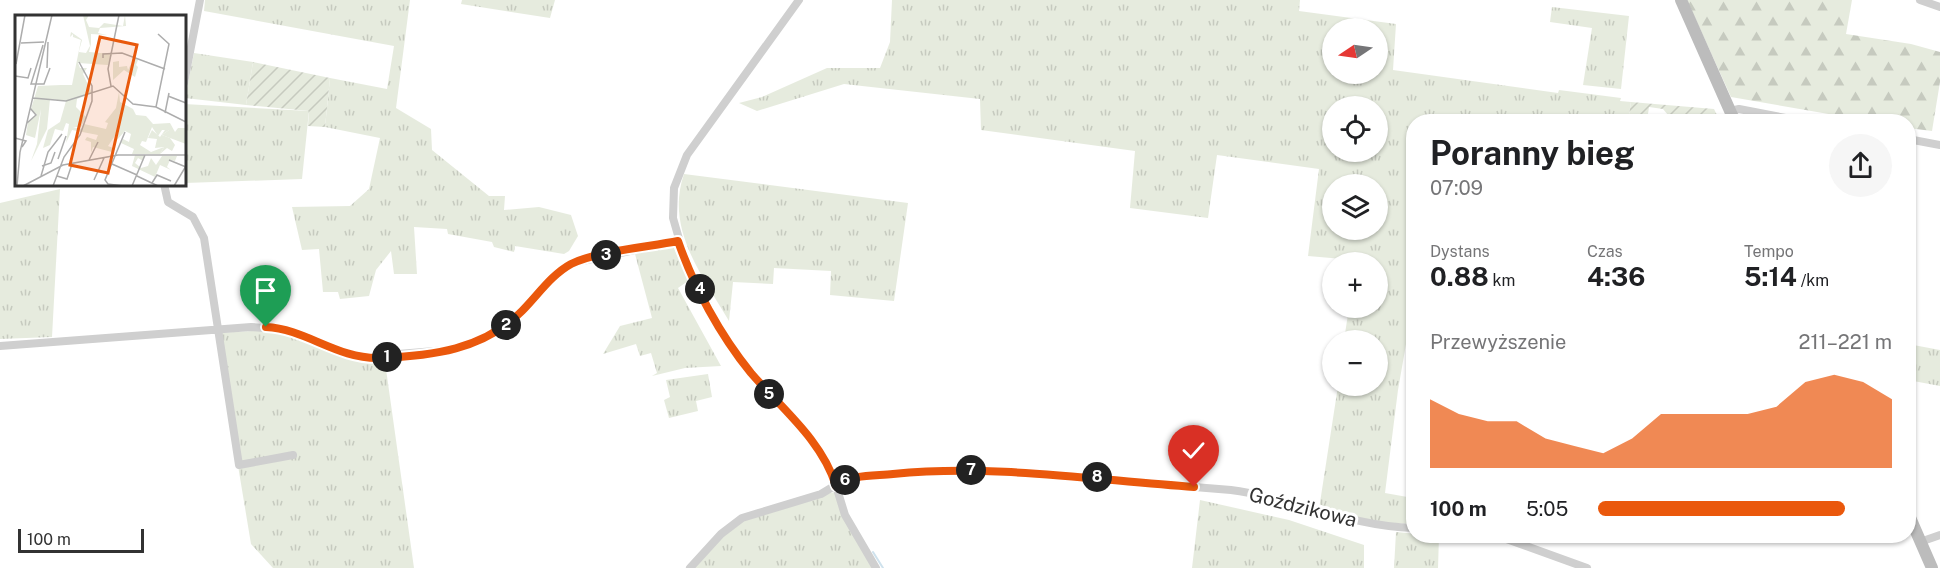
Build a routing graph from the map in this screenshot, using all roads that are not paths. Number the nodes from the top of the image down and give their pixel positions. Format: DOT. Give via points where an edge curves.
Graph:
graph roads {
  1 [pos="200,0"];
  2 [pos="799,0"];
  3 [pos="1681,0"];
  4 [pos="1920,0"];
  5 [pos="1940,7"];
  6 [pos="186,73"];
  7 [pos="1732,114"];
  8 [pos="1735,114"];
  9 [pos="1765,114"];
  10 [pos="1916,140"];
  11 [pos="1940,145"];
  12 [pos="164,186"];
  13 [pos="678,241"];
  14 [pos="218,329"];
  15 [pos="0,346"];
  16 [pos="293,455"];
  17 [pos="836,486"];
  18 [pos="1406,527"];
  19 [pos="1916,532"];
  20 [pos="1940,534"];
  21 [pos="1920,542"];
  22 [pos="1517,543"];
  23 [pos="690,568"];
  24 [pos="876,568"];
  25 [pos="1587,568"];
  26 [pos="1932,568"];
  1 -- 6 [label="street"];
  2 -- 13 [label="street" via="693,147 676,181 673,212"];
  3 -- 7 [label="street"];
  4 -- 5 [label="street"];
  8 -- 9 [label="street" via="1739,109"];
  10 -- 11 [label="street"];
  12 -- 14 [label="street" via="168,202 194,217 203,234"];
  13 -- 14 [label="street" via="573,263 505,327 453,350 362,357 284,329"];
  13 -- 17 [label="street" via="721,331 749,370 821,453"];
  14 -- 15 [label="street"];
  14 -- 16 [label="street" via="240,465"];
  17 -- 18 [label="street, Goździkowa" via="850,478 935,470 1041,473 1244,492 1351,521"];
  17 -- 23 [label="street, Goździkowa" via="742,518"];
  17 -- 24 [label="street" via="844,515"];
  19 -- 21 [label="street"];
  20 -- 21 [label="street"];
  21 -- 26 [label="street"];
  22 -- 25 [label="street"];
}
